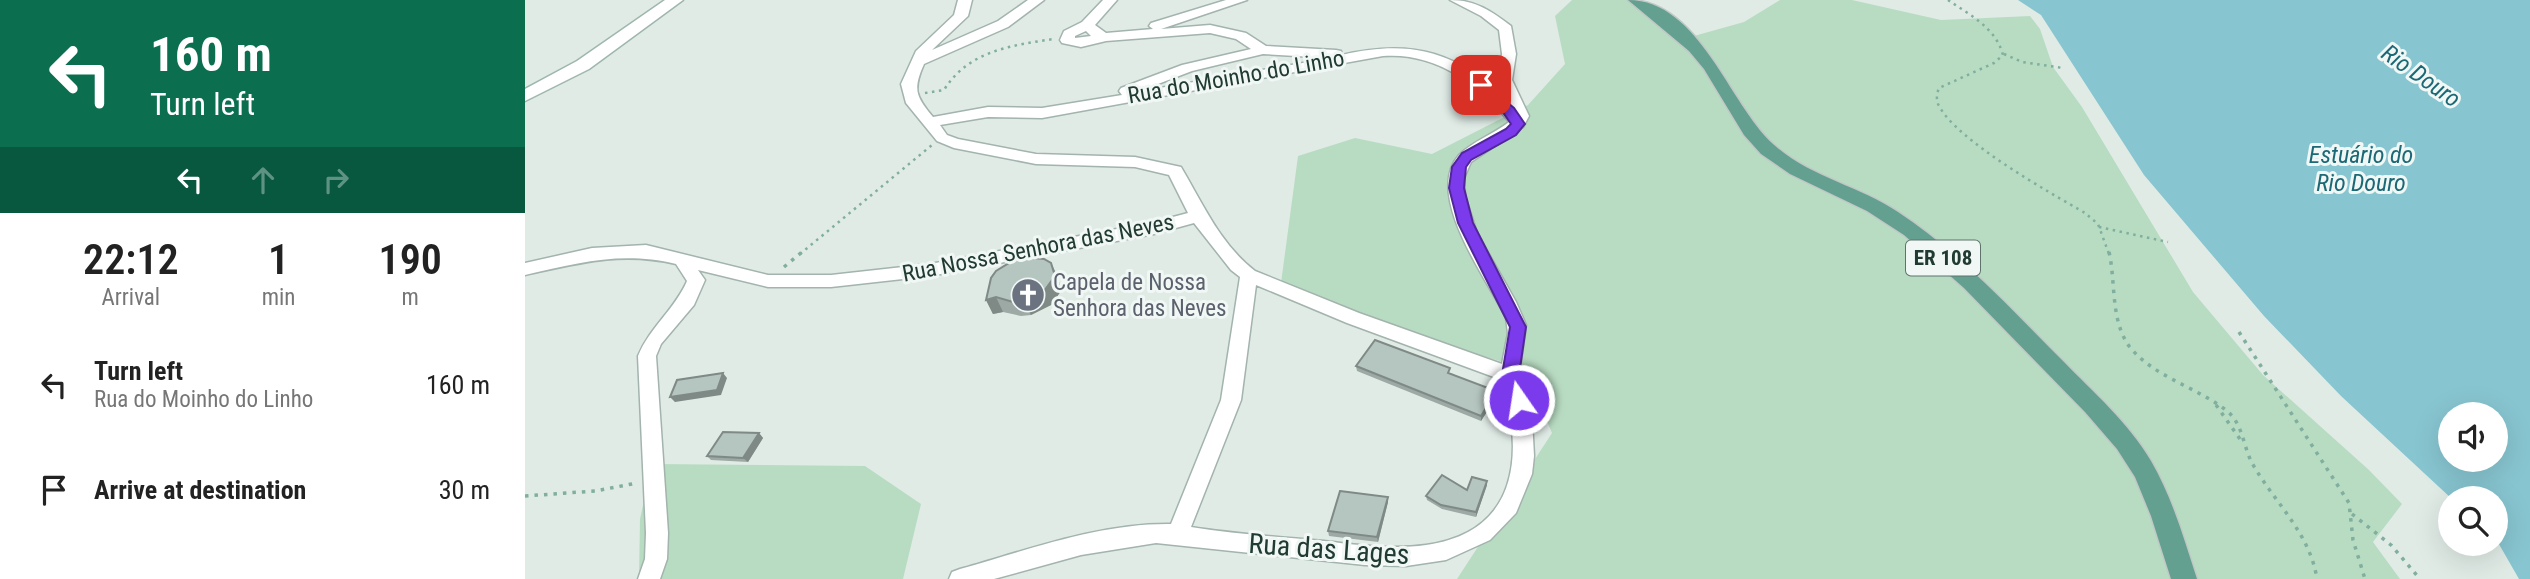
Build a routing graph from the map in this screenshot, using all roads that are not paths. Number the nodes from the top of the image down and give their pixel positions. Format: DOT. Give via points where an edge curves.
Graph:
graph roads {
  1 [pos="675,0"];
  2 [pos="965,0"];
  3 [pos="1037,0"];
  4 [pos="1110,0"];
  5 [pos="1240,0"];
  6 [pos="1457,0"];
  7 [pos="1636,0"];
  8 [pos="1087,25"];
  9 [pos="1107,37"];
  10 [pos="1263,50"];
  11 [pos="1360,54"];
  12 [pos="919,61"];
  13 [pos="525,96"];
  14 [pos="1101,101"];
  15 [pos="932,122"];
  16 [pos="1518,124"];
  17 [pos="1198,216"];
  18 [pos="683,262"];
  19 [pos="525,269"];
  20 [pos="1249,275"];
  21 [pos="1511,375"];
  22 [pos="1177,535"];
  23 [pos="649,579"];
  24 [pos="960,579"];
  25 [pos="2184,579"];
  1 -- 13 [label="street" via="583,65"];
  2 -- 12 [label="street" via="963,13 931,42"];
  3 -- 12 [label="street" via="1003,24"];
  4 -- 8 [label="street"];
  5 -- 9 [label="street"];
  6 -- 16 [label="street" via="1486,13 1506,29 1506,80 1521,109"];
  7 -- 25 [label="main road, ER 108" via="1669,23 1697,51 1743,123 1767,150 1917,235 2112,425 2151,483"];
  8 -- 9 [label="street"];
  8 -- 9 [label="street" via="1067,37 1070,42"];
  9 -- 10 [label="street" via="1210,29 1241,36"];
  10 -- 11 [label="street"];
  10 -- 14 [label="street" via="1163,75"];
  11 -- 14 [label="street, Rua do Moinho do Linho"];
  11 -- 16 [label="street, Rua do Moinho do Linho" via="1406,52 1451,65 1481,85"];
  12 -- 15 [label="street" via="909,89 913,103"];
  14 -- 15 [label="street, Rua do Moinho do Linho" via="1041,113 988,112"];
  15 -- 17 [label="street" via="942,138 973,147 1036,159 1135,162 1175,171"];
  16 -- 21 [label="street" via="1467,157 1456,177 1466,223 1518,327"];
  17 -- 18 [label="street, Rua Nossa Senhora das Neves" via="892,276 768,281"];
  17 -- 20 [label="street, Rua Nossa Senhora das Neves"];
  18 -- 19 [label="street, Rua Nossa Senhora das Neves" via="646,251 592,254"];
  18 -- 23 [label="street" via="696,280 688,300 653,341 647,356 657,502 656,559"];
  20 -- 21 [label="street, Rua Nossa Senhora das Neves"];
  20 -- 22 [label="street" via="1231,400"];
  21 -- 22 [label="street, Rua das Lages" via="1524,434 1518,493 1498,522 1467,542 1428,555 1391,557"];
  22 -- 24 [label="street, Rua das Lages" via="1159,533 1091,544"];
}
